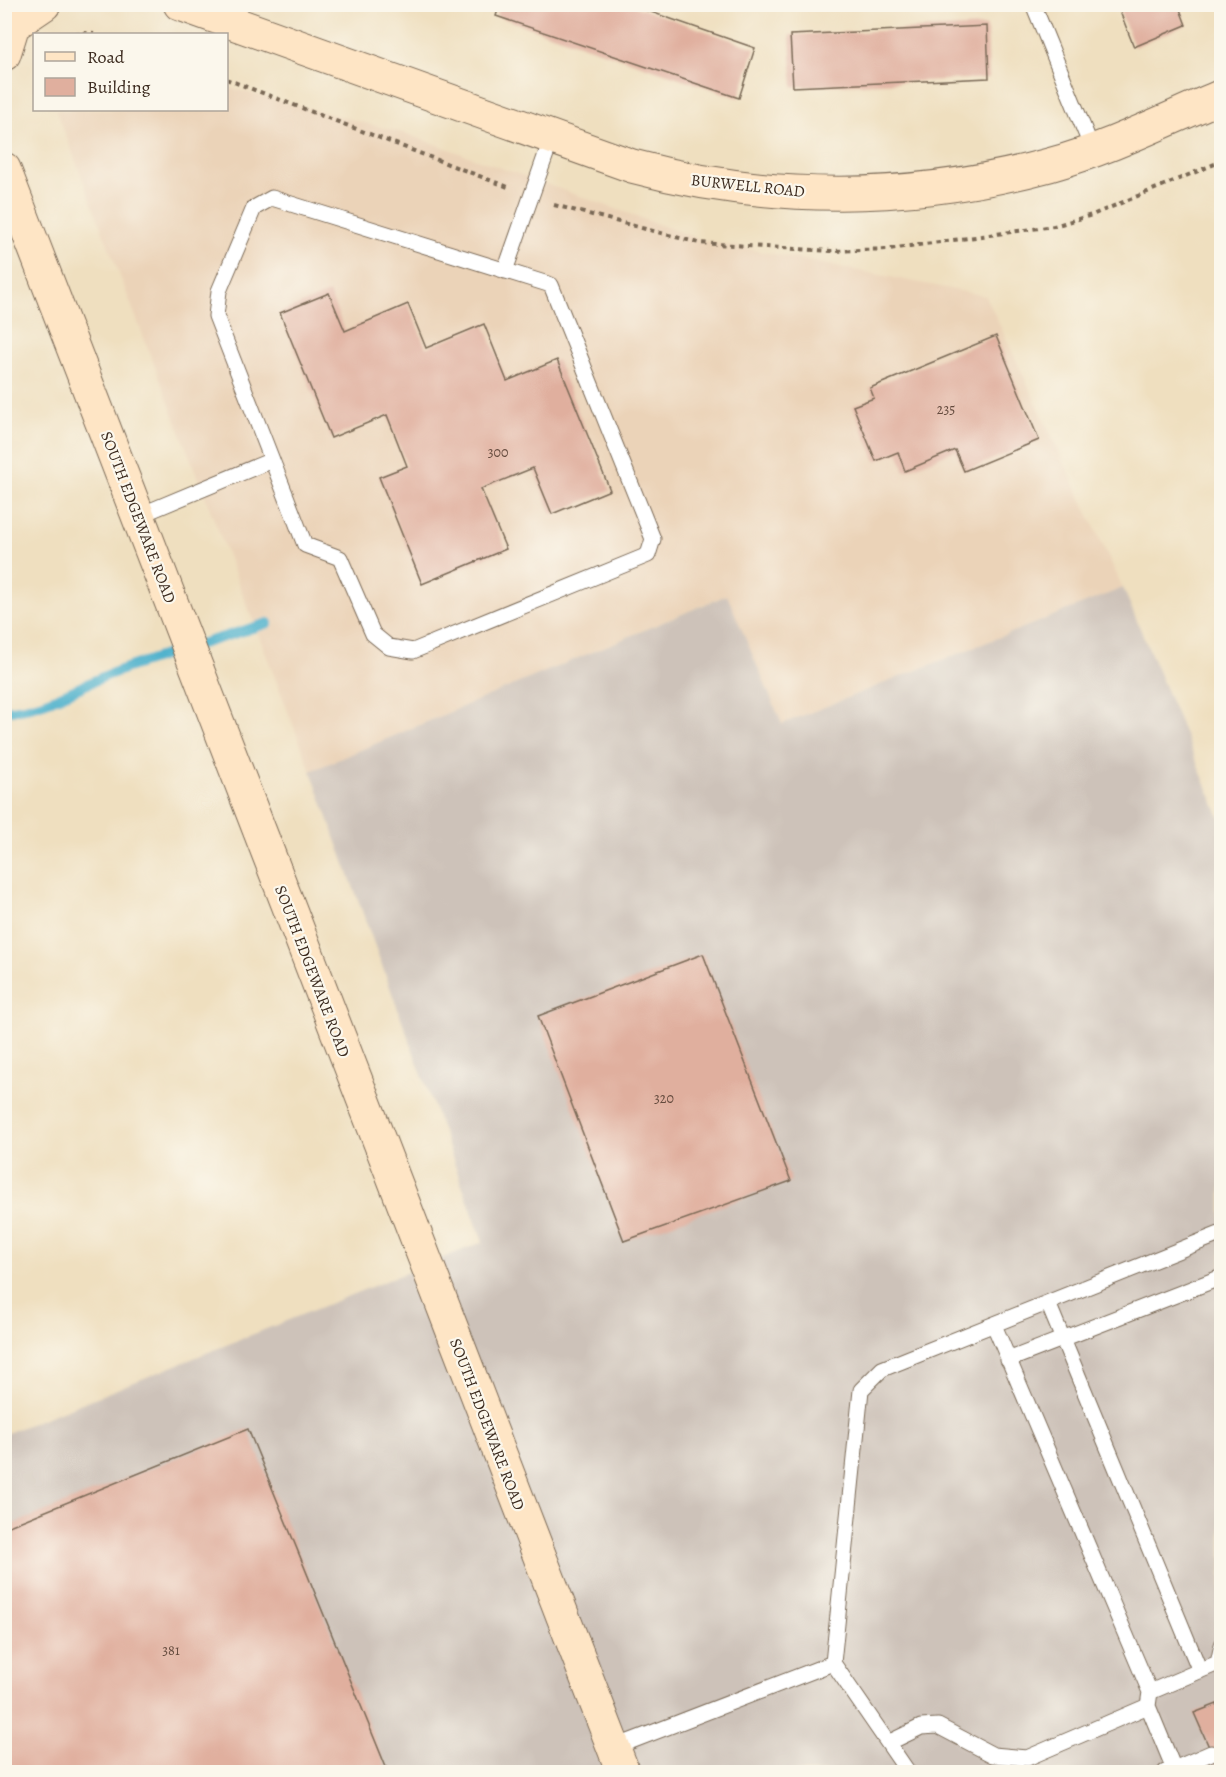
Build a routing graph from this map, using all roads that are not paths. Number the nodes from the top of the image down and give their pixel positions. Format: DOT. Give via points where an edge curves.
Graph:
graph roads {
  1 [pos="44,4"];
  2 [pos="180,4"];
  3 [pos="1033,4"];
  4 [pos="220,11"];
  5 [pos="4,54"];
  6 [pos="1221,96"];
  7 [pos="552,137"];
  8 [pos="1094,151"];
  9 [pos="4,169"];
  10 [pos="505,271"];
  11 [pos="272,460"];
  12 [pos="138,516"];
  13 [pos="1221,1233"];
  14 [pos="1221,1277"];
  15 [pos="1048,1303"];
  16 [pos="994,1324"];
  17 [pos="1063,1339"];
  18 [pos="1008,1360"];
  19 [pos="1221,1645"];
  20 [pos="833,1663"];
  21 [pos="1220,1665"];
  22 [pos="1200,1671"];
  23 [pos="1149,1699"];
  24 [pos="888,1743"];
  25 [pos="1211,1753"];
  26 [pos="618,1760"];
  27 [pos="1171,1771"];
  28 [pos="908,1773"];
  1 -- 5 [label="main road" via="13,25"];
  2 -- 4 [label="main road, BURWELL ROAD"];
  3 -- 8 [label="lane"];
  4 -- 7 [label="main road, BURWELL ROAD"];
  6 -- 8 [label="main road, BURWELL ROAD"];
  7 -- 8 [label="main road, BURWELL ROAD" via="632,166 690,180 844,193 932,188 1039,167"];
  7 -- 10 [label="lane"];
  9 -- 12 [label="main road, SOUTH EDGEWARE ROAD"];
  10 -- 11 [label="lane" via="272,198 254,208 219,291 216,316"];
  10 -- 11 [label="lane" via="550,285 653,538 648,555 414,651 389,647 373,634 340,558 305,545"];
  11 -- 12 [label="lane"];
  12 -- 26 [label="main road, SOUTH EDGEWARE ROAD"];
  13 -- 15 [label="lane"];
  14 -- 17 [label="lane"];
  15 -- 16 [label="lane"];
  15 -- 17 [label="lane"];
  16 -- 18 [label="lane"];
  16 -- 20 [label="lane" via="882,1369 861,1390"];
  17 -- 18 [label="lane"];
  17 -- 22 [label="lane"];
  18 -- 23 [label="lane"];
  19 -- 21 [label="lane"];
  20 -- 24 [label="lane"];
  20 -- 26 [label="lane"];
  21 -- 22 [label="lane"];
  22 -- 23 [label="lane"];
  23 -- 24 [label="lane" via="1027,1758 993,1755 938,1725 921,1727"];
  23 -- 27 [label="lane"];
  24 -- 28 [label="lane"];
  25 -- 27 [label="lane"];
}
